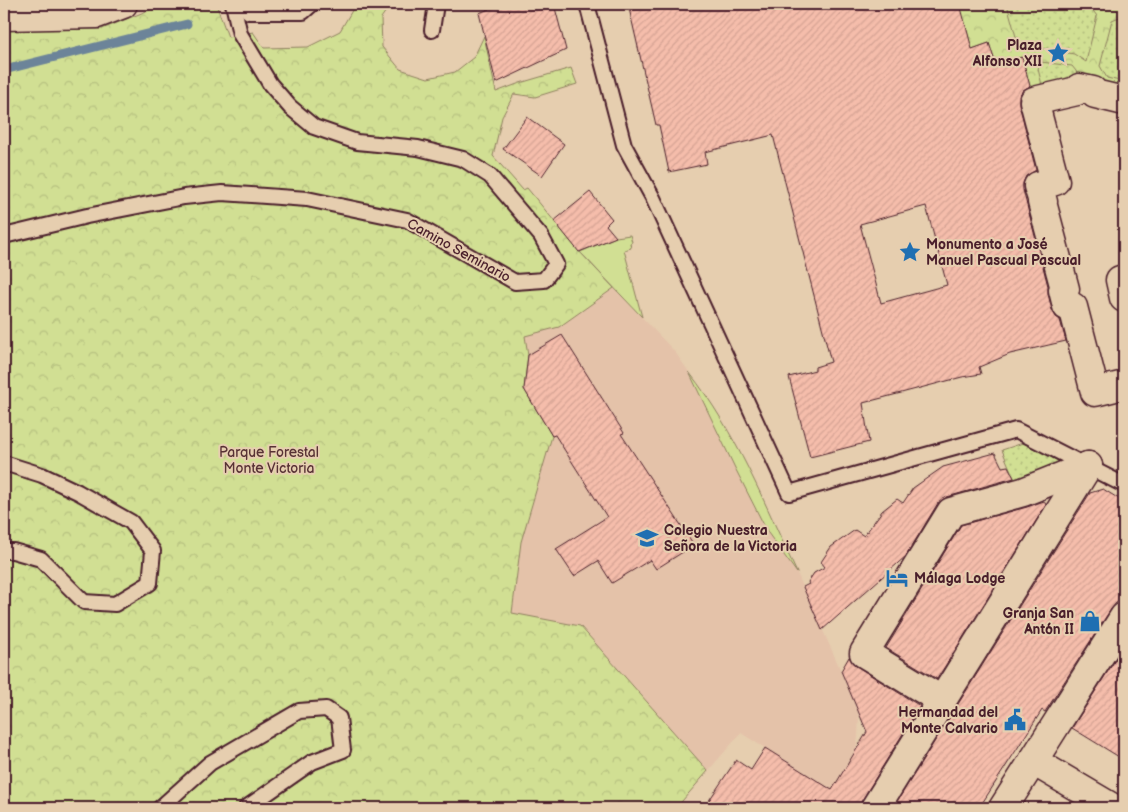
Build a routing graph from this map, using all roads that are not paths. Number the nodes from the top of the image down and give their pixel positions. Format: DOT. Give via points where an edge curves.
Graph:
graph roads {
  1 [pos="123,4"];
  2 [pos="233,4"];
  3 [pos="243,4"];
  4 [pos="312,4"];
  5 [pos="436,4"];
  6 [pos="587,4"];
  7 [pos="4,16"];
  8 [pos="432,30"];
  9 [pos="1124,101"];
  10 [pos="4,236"];
  11 [pos="1124,279"];
  12 [pos="1124,298"];
  13 [pos="1124,385"];
  14 [pos="4,464"];
  15 [pos="1088,466"];
  16 [pos="1124,485"];
  17 [pos="4,551"];
  18 [pos="1124,617"];
  19 [pos="941,700"];
  20 [pos="1033,761"];
  21 [pos="160,808"];
  22 [pos="246,808"];
  23 [pos="875,808"];
  24 [pos="1003,808"];
  25 [pos="1113,808"];
  1 -- 7 [label="street" via="97,14"];
  2 -- 10 [label="lane, Camino Seminario" via="240,34 270,84 314,127 356,142 418,148 463,159 490,176 542,236 556,264 544,280 515,282 407,220 307,199 222,193 184,197"];
  3 -- 4 [label="lane" via="249,12 303,12"];
  5 -- 8 [label="lane"];
  6 -- 15 [label="lane" via="624,145 653,198 789,493 1016,430"];
  9 -- 13 [label="street" via="1079,88 1034,101 1055,181 1038,186 1066,290 1063,290 1067,306 1073,307 1095,392"];
  11 -- 12 [label="street" via="1120,280"];
  14 -- 17 [label="lane" via="42,475 131,522 153,551 150,583 115,604 84,602 41,559"];
  15 -- 16 [label="lane"];
  15 -- 19 [label="street"];
  15 -- 19 [label="street" via="1023,492 951,512 864,653"];
  18 -- 20 [label="street"];
  19 -- 23 [label="street"];
  20 -- 24 [label="street"];
  20 -- 25 [label="street"];
  21 -- 22 [label="lane" via="210,763 299,711 326,709 339,718 344,750 312,762"];
}
